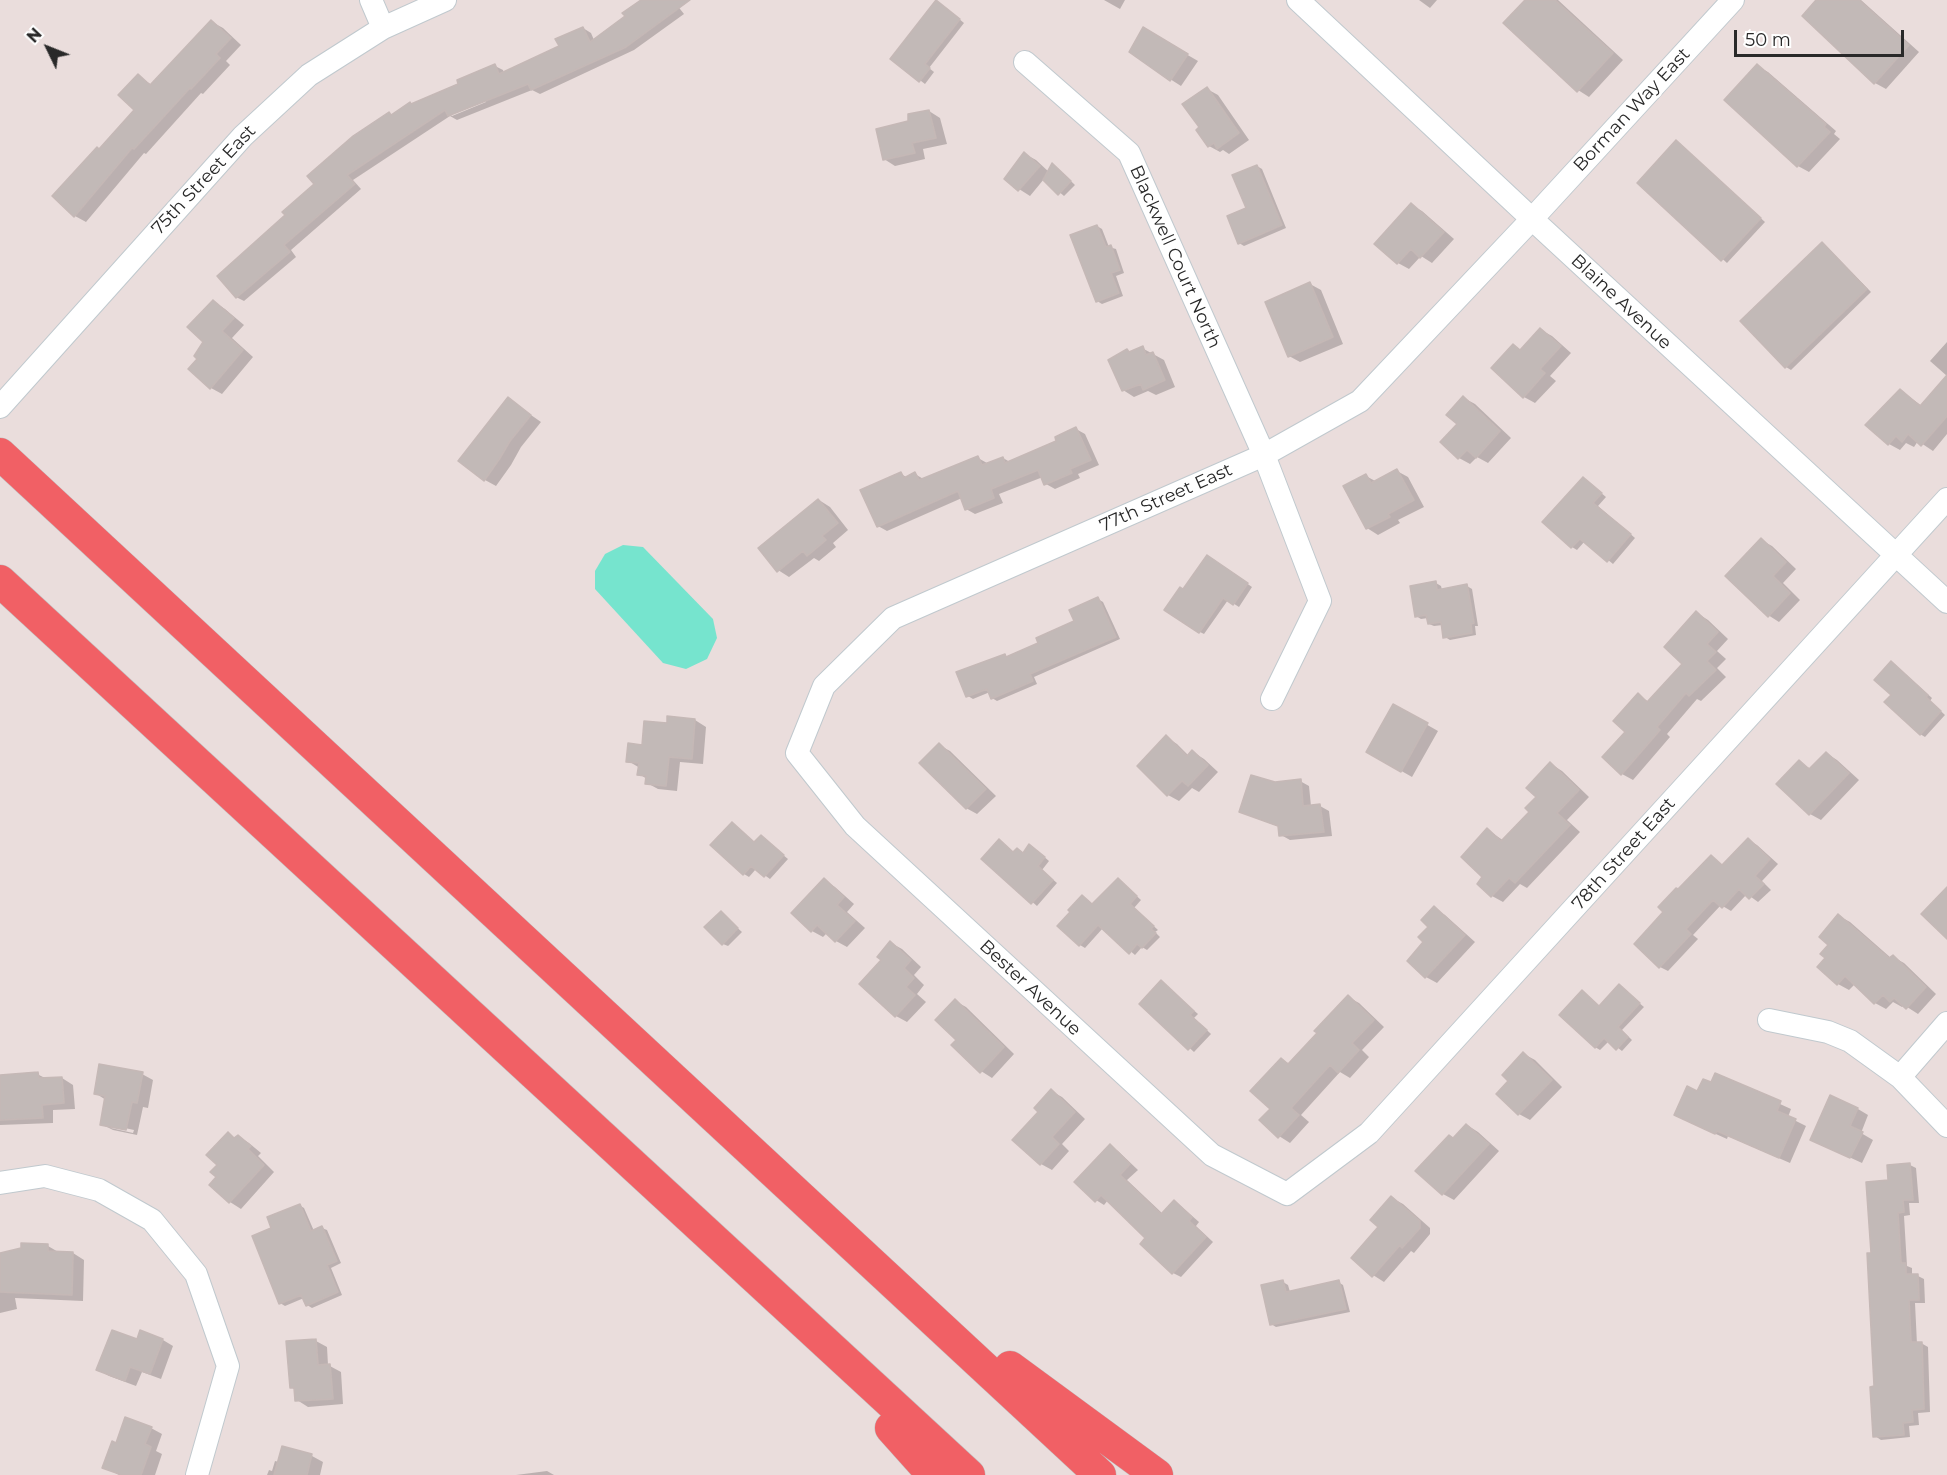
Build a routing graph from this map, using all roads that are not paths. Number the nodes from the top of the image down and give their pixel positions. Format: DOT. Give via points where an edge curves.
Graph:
graph roads {
  1 [pos="371,0"];
  2 [pos="445,0"];
  3 [pos="1298,0"];
  4 [pos="1733,0"];
  5 [pos="383,28"];
  6 [pos="1025,62"];
  7 [pos="1532,219"];
  8 [pos="0,407"];
  9 [pos="0,454"];
  10 [pos="1264,455"];
  11 [pos="1947,499"];
  12 [pos="1896,555"];
  13 [pos="0,581"];
  14 [pos="1947,602"];
  15 [pos="1272,699"];
  16 [pos="797,753"];
  17 [pos="1770,1020"];
  18 [pos="1947,1023"];
  19 [pos="1900,1077"];
  20 [pos="1947,1126"];
  21 [pos="0,1184"];
  22 [pos="1287,1194"];
  23 [pos="753,1277"];
  24 [pos="891,1280"];
  25 [pos="197,1475"];
  26 [pos="933,1475"];
  27 [pos="969,1475"];
  28 [pos="1100,1475"];
  29 [pos="1156,1475"];
  1 -- 5 [label="street"];
  2 -- 5 [label="street, 75th Street East"];
  3 -- 7 [label="street, Blaine Avenue"];
  4 -- 7 [label="street, Borman Way East"];
  5 -- 8 [label="street, 75th Street East" via="309,75 243,136"];
  6 -- 10 [label="street, Blackwell Court North" via="1129,153"];
  7 -- 10 [label="street, 77th Street East" via="1360,402"];
  7 -- 12 [label="street, Blaine Avenue"];
  9 -- 24 [label="highway"];
  10 -- 15 [label="street, Blackwell Court North" via="1320,601"];
  10 -- 16 [label="street, 77th Street East" via="892,618 824,686"];
  11 -- 12 [label="street, 78th Street East"];
  12 -- 14 [label="street, Blaine Avenue"];
  12 -- 22 [label="street, 78th Street East" via="1369,1133"];
  13 -- 23 [label="highway"];
  16 -- 22 [label="street, Bester Avenue" via="855,826 1212,1155"];
  17 -- 19 [label="street" via="1840,1036"];
  18 -- 19 [label="street"];
  19 -- 20 [label="street"];
  21 -- 25 [label="street" via="45,1176 99,1190 152,1220 196,1274 228,1366"];
  23 -- 26 [label="highway"];
  23 -- 27 [label="highway"];
  24 -- 28 [label="highway"];
  24 -- 29 [label="highway"];
}
